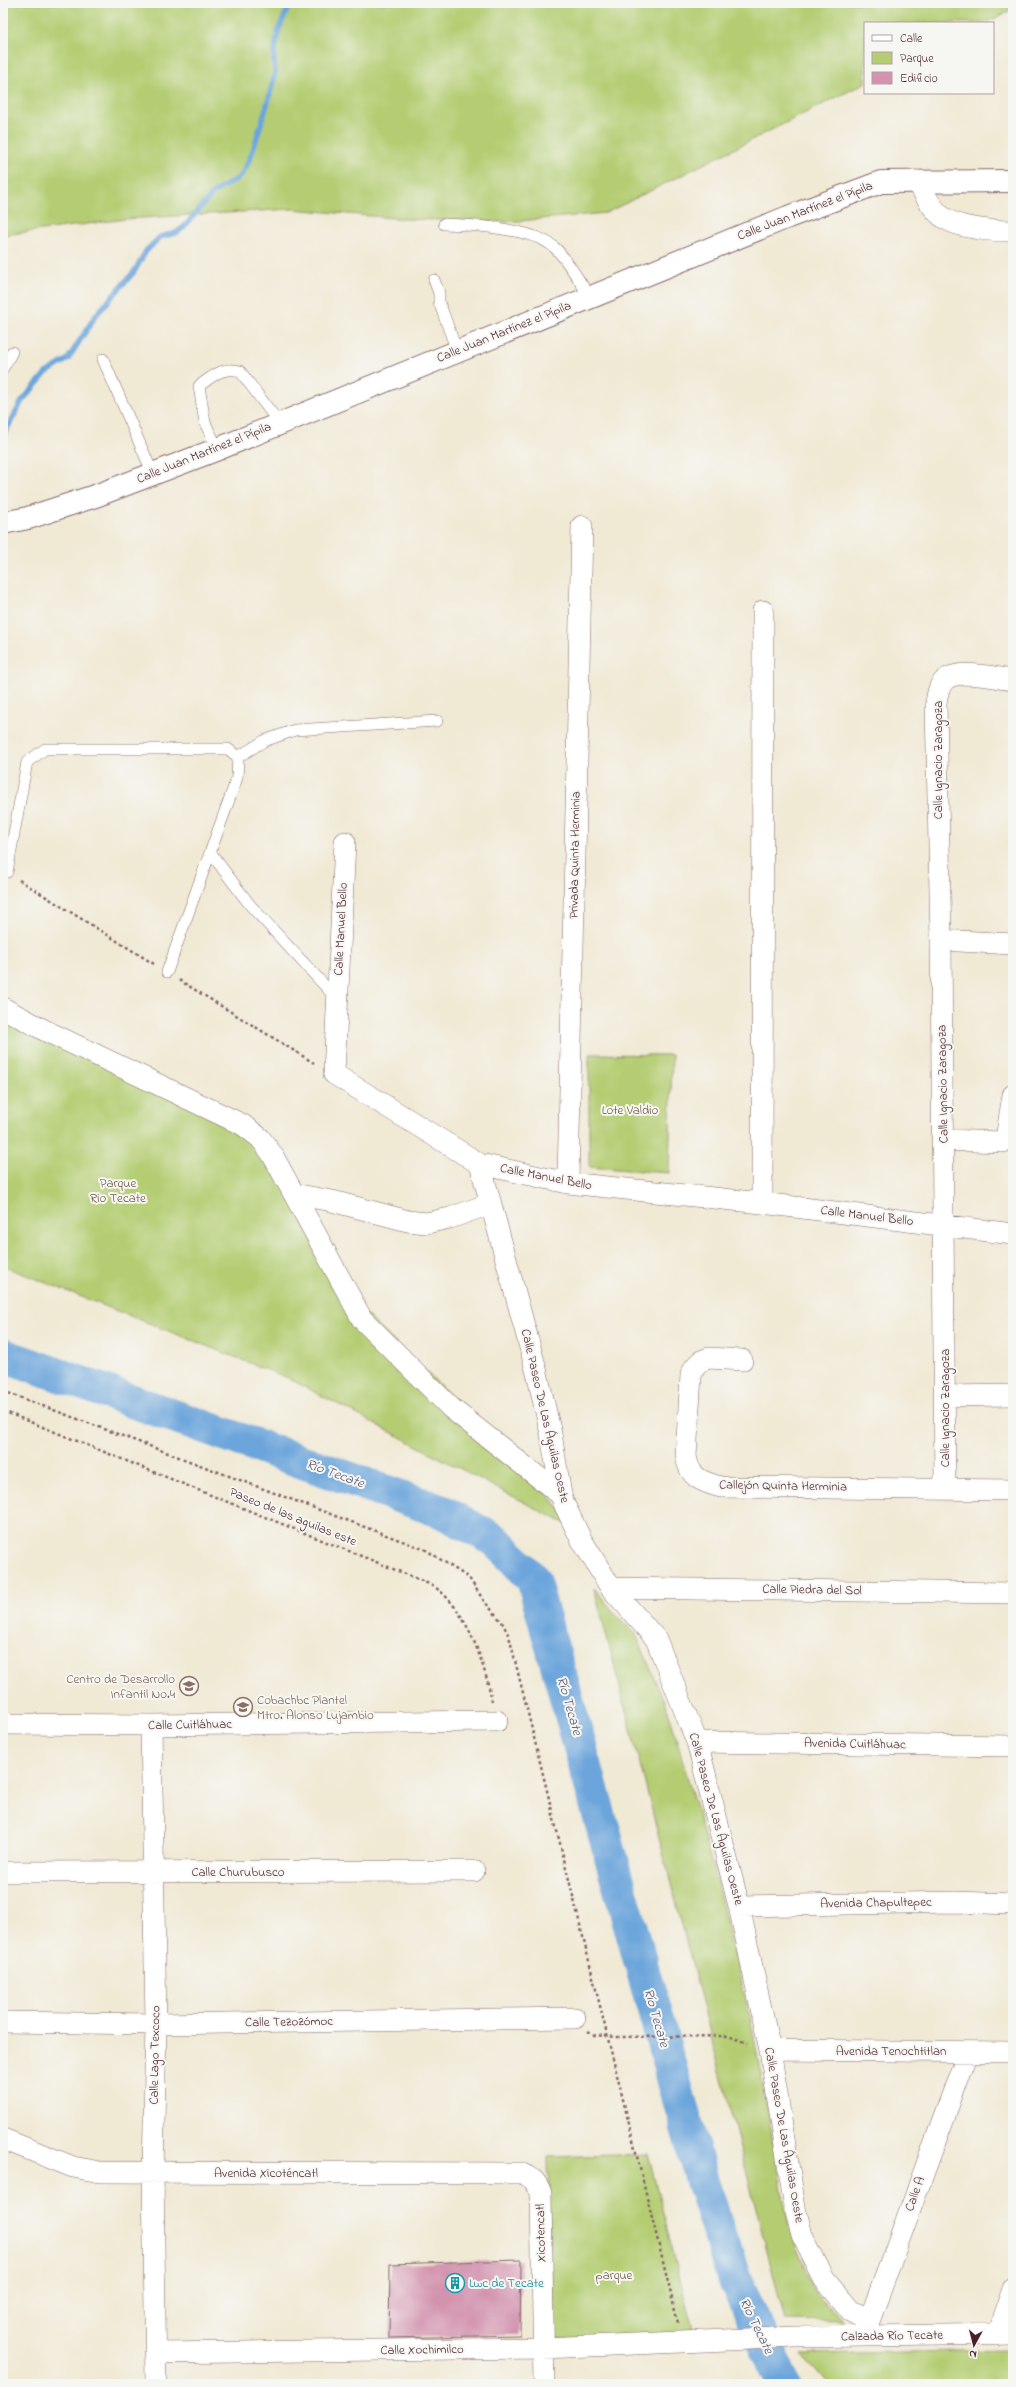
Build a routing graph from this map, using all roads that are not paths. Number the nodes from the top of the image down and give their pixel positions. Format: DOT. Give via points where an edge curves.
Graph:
graph roads {
  1 [pos="917,181"];
  2 [pos="1013,181"];
  3 [pos="444,224"];
  4 [pos="1013,231"];
  5 [pos="434,280"];
  6 [pos="590,297"];
  7 [pos="457,351"];
  8 [pos="12,352"];
  9 [pos="103,359"];
  10 [pos="3,368"];
  11 [pos="279,423"];
  12 [pos="218,449"];
  13 [pos="153,474"];
  14 [pos="3,523"];
  15 [pos="582,526"];
  16 [pos="763,611"];
  17 [pos="1013,680"];
  18 [pos="437,721"];
  19 [pos="238,757"];
  20 [pos="345,842"];
  21 [pos="210,852"];
  22 [pos="7,872"];
  23 [pos="941,940"];
  24 [pos="1013,944"];
  25 [pos="167,972"];
  26 [pos="338,1000"];
  27 [pos="3,1008"];
  28 [pos="1013,1095"];
  29 [pos="944,1140"];
  30 [pos="480,1164"];
  31 [pos="568,1183"];
  32 [pos="294,1194"];
  33 [pos="762,1203"];
  34 [pos="489,1204"];
  35 [pos="945,1226"];
  36 [pos="1013,1234"];
  37 [pos="742,1360"];
  38 [pos="1013,1395"];
  39 [pos="945,1396"];
  40 [pos="945,1488"];
  41 [pos="1013,1490"];
  42 [pos="561,1494"];
  43 [pos="611,1588"];
  44 [pos="1013,1593"];
  45 [pos="497,1721"];
  46 [pos="3,1724"];
  47 [pos="151,1725"];
  48 [pos="696,1742"];
  49 [pos="1013,1746"];
  50 [pos="474,1871"];
  51 [pos="3,1872"];
  52 [pos="152,1872"];
  53 [pos="1013,1904"];
  54 [pos="739,1906"];
  55 [pos="575,2018"];
  56 [pos="3,2022"];
  57 [pos="156,2024"];
  58 [pos="770,2050"];
  59 [pos="968,2052"];
  60 [pos="1013,2052"];
  61 [pos="3,2139"];
  62 [pos="153,2173"];
  63 [pos="534,2179"];
  64 [pos="1013,2289"];
  65 [pos="866,2329"];
  66 [pos="1005,2334"];
  67 [pos="684,2343"];
  68 [pos="543,2348"];
  69 [pos="156,2353"];
  70 [pos="156,2384"];
  71 [pos="544,2384"];
  1 -- 2 [label="main road, Calle Juan Martínez el Pípila"];
  1 -- 4 [label="street" via="937,213 958,225"];
  1 -- 6 [label="main road, Calle Juan Martínez el Pípila" via="881,182"];
  3 -- 6 [label="lane" via="504,230 540,239 554,248"];
  5 -- 7 [label="lane" via="439,302"];
  6 -- 7 [label="main road, Calle Juan Martínez el Pípila"];
  7 -- 11 [label="main road, Calle Juan Martínez el Pípila"];
  8 -- 10 [label="lane"];
  9 -- 13 [label="lane"];
  11 -- 12 [label="main road, Calle Juan Martínez el Pípila"];
  11 -- 12 [label="lane" via="240,371 232,368 222,370 199,386 204,423"];
  12 -- 13 [label="main road, Calle Juan Martínez el Pípila"];
  13 -- 14 [label="main road, Calle Juan Martínez el Pípila" via="98,496 28,518"];
  15 -- 31 [label="street, Privada Quinta Herminia"];
  16 -- 33 [label="street"];
  17 -- 23 [label="street, Calle Ignacio Zaragoza" via="966,674 953,676 944,681 938,691 936,704"];
  18 -- 19 [label="lane" via="295,730 264,742"];
  19 -- 21 [label="lane" via="237,778"];
  19 -- 22 [label="lane" via="228,749 45,749 27,762"];
  20 -- 26 [label="street, Calle Manuel Bello"];
  21 -- 25 [label="lane"];
  21 -- 26 [label="lane" via="250,905"];
  23 -- 24 [label="street"];
  23 -- 29 [label="street, Calle Ignacio Zaragoza"];
  26 -- 30 [label="street, Calle Manuel Bello" via="334,1074"];
  27 -- 32 [label="street" via="243,1125 260,1138"];
  28 -- 29 [label="street" via="1006,1139 1003,1142"];
  29 -- 35 [label="street, Calle Ignacio Zaragoza"];
  30 -- 31 [label="street, Calle Manuel Bello"];
  30 -- 34 [label="street, Calle Paseo De Las Águilas Oeste"];
  31 -- 33 [label="street, Calle Manuel Bello"];
  32 -- 34 [label="street" via="426,1223 450,1218"];
  32 -- 42 [label="street" via="362,1319 451,1408"];
  33 -- 35 [label="street, Calle Manuel Bello"];
  34 -- 42 [label="street, Calle Paseo De Las Águilas Oeste" via="537,1372"];
  35 -- 36 [label="street, Calle Manuel Bello"];
  35 -- 39 [label="street, Calle Ignacio Zaragoza"];
  37 -- 40 [label="street, Callejón Quinta Herminia" via="709,1358 701,1361 690,1374 686,1456 688,1467 694,1477 704,1483 721,1487"];
  38 -- 39 [label="street"];
  39 -- 40 [label="street, Calle Ignacio Zaragoza"];
  40 -- 41 [label="street, Callejón Quinta Herminia"];
  42 -- 43 [label="street, Calle Paseo De Las Águilas Oeste" via="581,1539"];
  43 -- 44 [label="street, Calle Piedra del Sol"];
  43 -- 48 [label="street, Calle Paseo De Las Águilas Oeste" via="656,1639"];
  45 -- 47 [label="street, Calle Cuitláhuac"];
  46 -- 47 [label="street, Calle Cuitláhuac"];
  47 -- 52 [label="street, Calle Lago Texcoco"];
  48 -- 49 [label="street, Avenida Cuitláhuac"];
  48 -- 54 [label="street, Calle Paseo De Las Águilas Oeste"];
  50 -- 52 [label="street, Calle Churubusco"];
  51 -- 52 [label="street, Calle Churubusco"];
  52 -- 57 [label="street, Calle Lago Texcoco"];
  53 -- 54 [label="street, Avenida Chapultepec" via="955,1902"];
  54 -- 58 [label="street, Calle Paseo De Las Águilas Oeste"];
  55 -- 57 [label="street, Calle Tezozómoc"];
  56 -- 57 [label="street, Calle Tezozómoc"];
  57 -- 62 [label="street, Calle Lago Texcoco"];
  58 -- 59 [label="street, Avenida Tenochtitlan"];
  58 -- 65 [label="street, Calle Paseo De Las Águilas Oeste" via="795,2208 802,2236 824,2279"];
  59 -- 60 [label="street, Avenida Tenochtitlan"];
  59 -- 65 [label="street, Calle A"];
  61 -- 62 [label="street, Avenida Xicoténcatl" via="73,2168 100,2172"];
  62 -- 63 [label="street, Avenida Xicoténcatl" via="521,2173"];
  62 -- 69 [label="street, Calle Lago Texcoco"];
  63 -- 68 [label="street, Xicotencatl" via="541,2193"];
  64 -- 66 [label="street"];
  65 -- 66 [label="street, Calzada Río Tecate"];
  65 -- 67 [label="street, Calzada Río Tecate" via="795,2337"];
  67 -- 68 [label="street, Calle Xochimilco"];
  68 -- 69 [label="street, Calle Xochimilco"];
  68 -- 71 [label="street, Xicotencatl"];
  69 -- 70 [label="street, Calle Lago Texcoco"];
}
